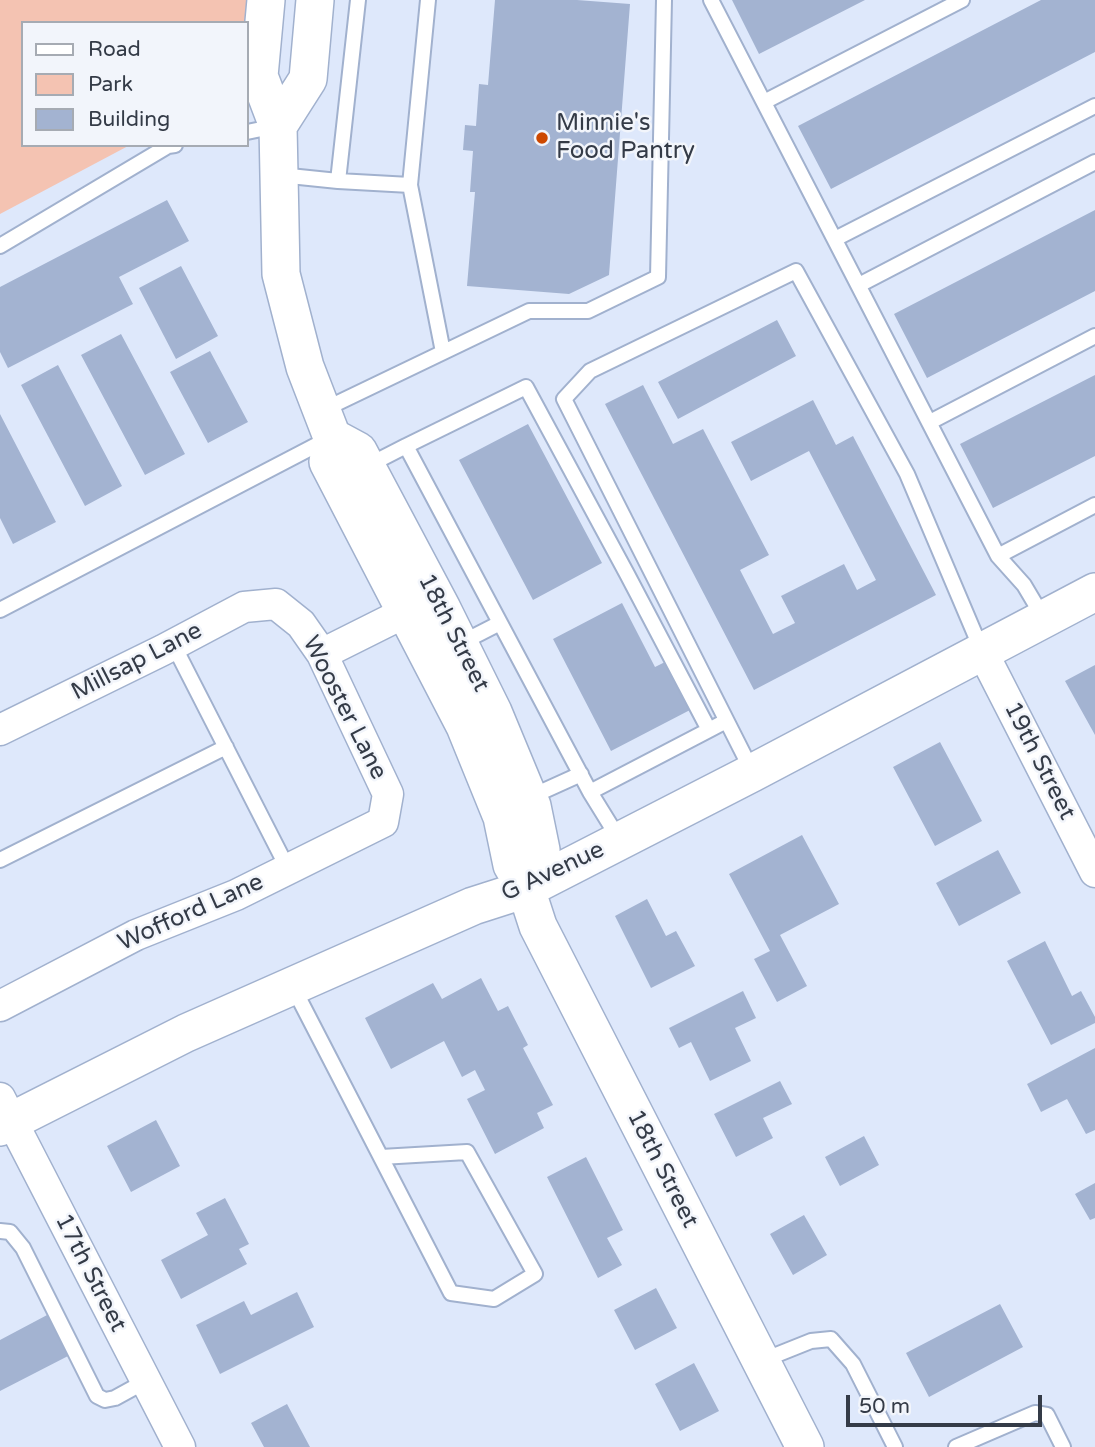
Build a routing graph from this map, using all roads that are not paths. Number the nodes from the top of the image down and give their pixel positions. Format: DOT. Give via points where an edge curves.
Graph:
graph roads {
  1 [pos="266,0"];
  2 [pos="315,0"];
  3 [pos="358,0"];
  4 [pos="428,0"];
  5 [pos="664,0"];
  6 [pos="711,0"];
  7 [pos="961,0"];
  8 [pos="764,102"];
  9 [pos="1095,106"];
  10 [pos="262,129"];
  11 [pos="167,147"];
  12 [pos="1095,162"];
  13 [pos="279,175"];
  14 [pos="338,181"];
  15 [pos="410,185"];
  16 [pos="835,239"];
  17 [pos="0,246"];
  18 [pos="859,285"];
  19 [pos="1095,335"];
  20 [pos="443,352"];
  21 [pos="930,422"];
  22 [pos="327,424"];
  23 [pos="406,446"];
  24 [pos="366,467"];
  25 [pos="1095,505"];
  26 [pos="998,556"];
  27 [pos="1095,592"];
  28 [pos="276,604"];
  29 [pos="0,610"];
  30 [pos="406,612"];
  31 [pos="1044,619"];
  32 [pos="500,622"];
  33 [pos="173,644"];
  34 [pos="459,644"];
  35 [pos="982,652"];
  36 [pos="322,654"];
  37 [pos="726,721"];
  38 [pos="0,730"];
  39 [pos="709,730"];
  40 [pos="226,747"];
  41 [pos="752,773"];
  42 [pos="581,774"];
  43 [pos="590,792"];
  44 [pos="528,798"];
  45 [pos="383,822"];
  46 [pos="620,840"];
  47 [pos="0,860"];
  48 [pos="288,869"];
  49 [pos="1095,872"];
  50 [pos="526,889"];
  51 [pos="292,985"];
  52 [pos="0,1006"];
  53 [pos="4,1116"];
  54 [pos="381,1157"];
  55 [pos="0,1231"];
  56 [pos="760,1362"];
  57 [pos="146,1381"];
  58 [pos="180,1447"];
  59 [pos="805,1447"];
  60 [pos="895,1447"];
  61 [pos="956,1447"];
  62 [pos="1063,1447"];
  1 -- 10 [label="street, 18th Street" via="259,76"];
  2 -- 10 [label="street" via="308,79"];
  3 -- 14 [label="lane"];
  4 -- 15 [label="lane"];
  5 -- 20 [label="lane" via="658,277 588,311 529,310"];
  6 -- 8 [label="lane"];
  7 -- 8 [label="lane"];
  8 -- 16 [label="lane"];
  9 -- 16 [label="lane"];
  10 -- 13 [label="street, 18th Street"];
  11 -- 17 [label="lane"];
  12 -- 18 [label="lane"];
  13 -- 14 [label="lane"];
  13 -- 22 [label="street, 18th Street" via="281,274 305,367"];
  14 -- 15 [label="lane"];
  15 -- 20 [label="lane"];
  16 -- 18 [label="lane"];
  18 -- 21 [label="lane"];
  19 -- 21 [label="lane"];
  20 -- 22 [label="lane"];
  21 -- 26 [label="lane"];
  22 -- 24 [label="street, 18th Street" via="358,452"];
  22 -- 29 [label="lane"];
  22 -- 30 [label="street, 18th Street" via="328,462"];
  23 -- 24 [label="lane"];
  23 -- 32 [label="lane"];
  23 -- 39 [label="lane" via="526,387"];
  24 -- 34 [label="street, 18th Street"];
  25 -- 26 [label="lane"];
  26 -- 31 [label="lane" via="1024,584"];
  27 -- 31 [label="street, G Avenue"];
  28 -- 33 [label="street, Millsap Lane" via="244,607"];
  28 -- 36 [label="street, Wooster Lane" via="301,624"];
  30 -- 36 [label="street"];
  30 -- 50 [label="street, 18th Street" via="465,726 502,817 512,865"];
  31 -- 35 [label="street, G Avenue"];
  32 -- 34 [label="lane"];
  32 -- 42 [label="lane"];
  33 -- 38 [label="street, Millsap Lane"];
  33 -- 40 [label="lane"];
  34 -- 44 [label="street, 18th Street"];
  35 -- 37 [label="lane" via="906,474 796,271 590,372 564,399"];
  35 -- 41 [label="street, G Avenue"];
  35 -- 49 [label="street, 19th Street"];
  36 -- 45 [label="street, Wooster Lane" via="388,794"];
  37 -- 39 [label="lane"];
  37 -- 41 [label="lane"];
  39 -- 43 [label="lane"];
  40 -- 47 [label="lane"];
  40 -- 48 [label="lane"];
  41 -- 46 [label="street, G Avenue"];
  42 -- 43 [label="lane"];
  42 -- 44 [label="lane"];
  43 -- 46 [label="lane"];
  44 -- 50 [label="street, 18th Street" via="541,850"];
  45 -- 48 [label="street, Wofford Lane"];
  46 -- 50 [label="street, G Avenue"];
  48 -- 52 [label="street, Wofford Lane" via="135,935"];
  50 -- 51 [label="street, G Avenue" via="473,906"];
  50 -- 56 [label="street, 18th Street" via="538,926"];
  51 -- 53 [label="street, G Avenue"];
  51 -- 54 [label="lane"];
  53 -- 57 [label="street, 17th Street"];
  54 -- 54 [label="lane" via="451,1293 494,1299 535,1274 467,1152"];
  55 -- 57 [label="lane" via="10,1232 23,1248 97,1396 115,1398"];
  56 -- 59 [label="street, 18th Street"];
  56 -- 60 [label="lane" via="811,1341 831,1339 853,1364"];
  57 -- 58 [label="street, 17th Street"];
  61 -- 62 [label="lane" via="1035,1413 1047,1415"];
}
